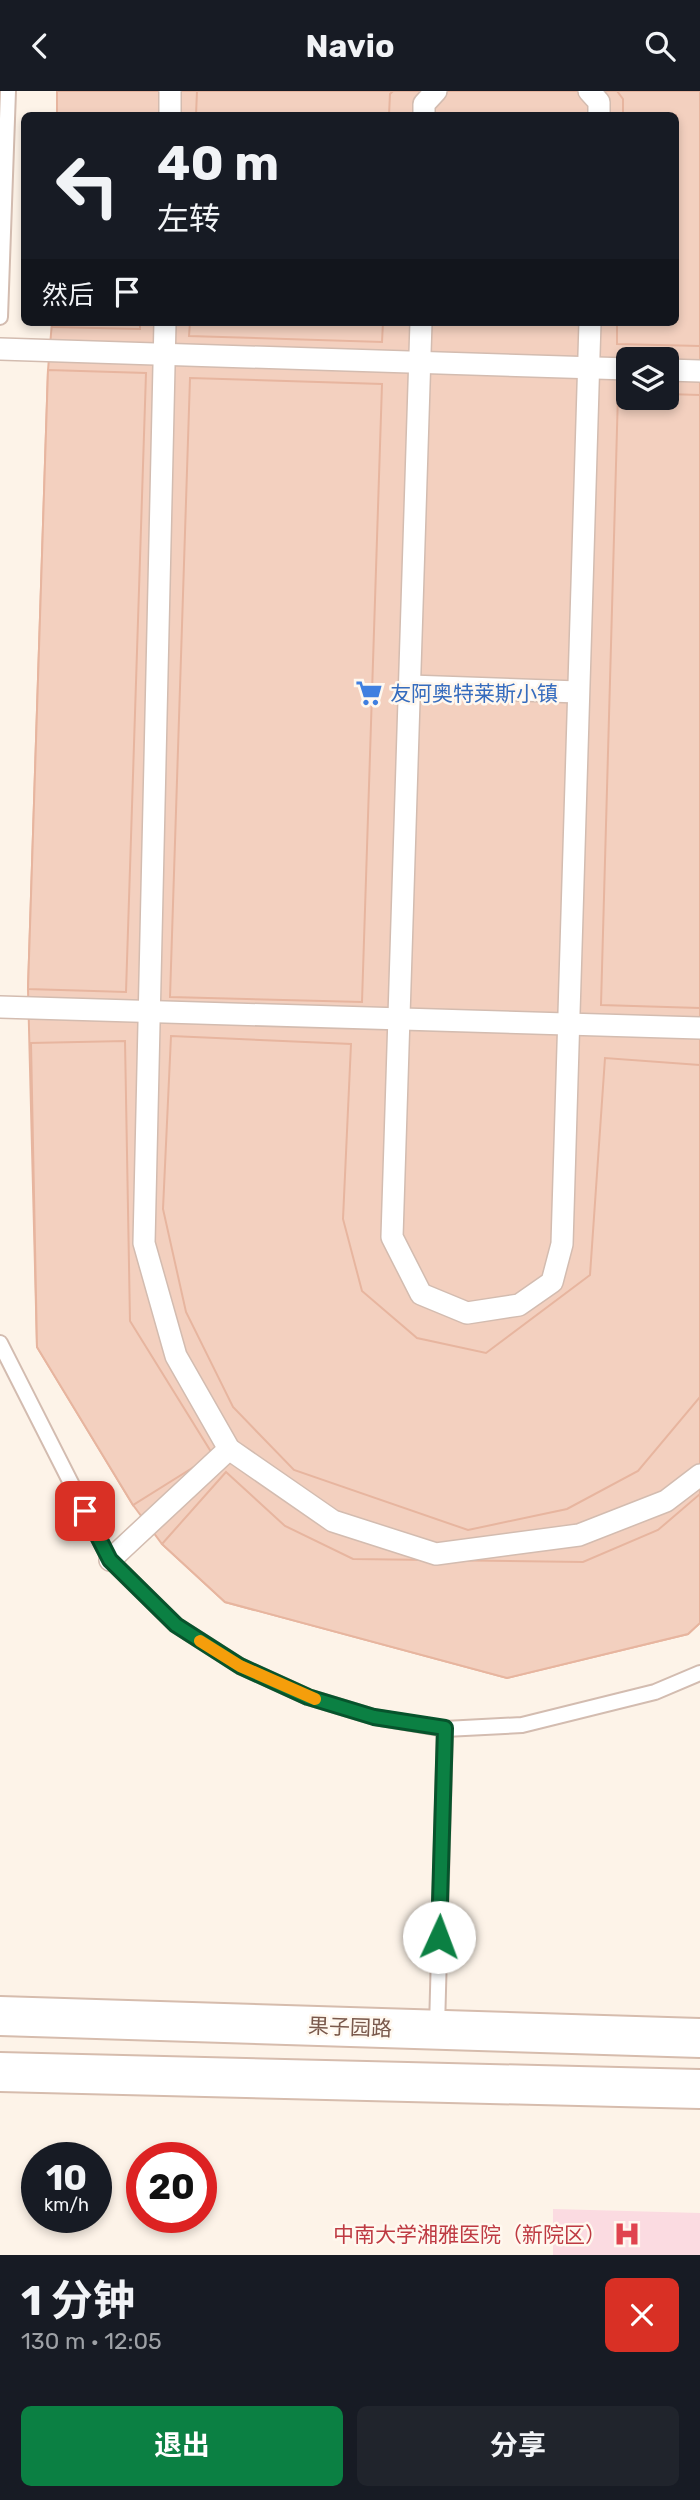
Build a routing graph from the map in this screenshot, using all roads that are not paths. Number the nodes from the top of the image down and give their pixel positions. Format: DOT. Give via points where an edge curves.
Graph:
graph roads {
  1 [pos="8,91"];
  2 [pos="170,91"];
  3 [pos="436,91"];
  4 [pos="589,91"];
  5 [pos="170,112"];
  6 [pos="424,112"];
  7 [pos="599,112"];
  8 [pos="0,317"];
  9 [pos="165,326"];
  10 [pos="421,326"];
  11 [pos="590,326"];
  12 [pos="0,349"];
  13 [pos="164,354"];
  14 [pos="421,362"];
  15 [pos="588,367"];
  16 [pos="616,368"];
  17 [pos="679,370"];
  18 [pos="700,371"];
  19 [pos="410,686"];
  20 [pos="578,692"];
  21 [pos="0,1007"];
  22 [pos="148,1011"];
  23 [pos="399,1019"];
  24 [pos="568,1024"];
  25 [pos="700,1028"];
  26 [pos="0,1343"];
  27 [pos="229,1449"];
  28 [pos="700,1475"];
  29 [pos="110,1560"];
  30 [pos="700,1672"];
  31 [pos="445,1728"];
  32 [pos="0,2016"];
  33 [pos="437,2030"];
  34 [pos="700,2038"];
  35 [pos="0,2072"];
  36 [pos="700,2089"];
  1 -- 8 [label="lane"];
  2 -- 5 [label="street"];
  3 -- 6 [label="street" via="424,104"];
  4 -- 7 [label="street" via="599,102"];
  9 -- 13 [label="street"];
  10 -- 14 [label="street"];
  11 -- 15 [label="street"];
  12 -- 13 [label="street"];
  13 -- 14 [label="street"];
  13 -- 22 [label="street"];
  14 -- 15 [label="street"];
  14 -- 19 [label="street"];
  15 -- 16 [label="street"];
  15 -- 20 [label="street"];
  17 -- 18 [label="street"];
  19 -- 20 [label="street"];
  19 -- 23 [label="street"];
  20 -- 24 [label="street"];
  21 -- 22 [label="street"];
  22 -- 23 [label="street"];
  22 -- 27 [label="street" via="144,1243 176,1356"];
  23 -- 24 [label="street"];
  23 -- 24 [label="street" via="392,1237 421,1294 467,1313 519,1305 552,1282 562,1244"];
  24 -- 25 [label="street"];
  26 -- 29 [label="lane"];
  27 -- 28 [label="street" via="333,1521 436,1554 579,1535 666,1501"];
  27 -- 29 [label="street"];
  29 -- 31 [label="lane" via="176,1625 240,1666 308,1697 374,1717"];
  30 -- 31 [label="lane" via="655,1692 522,1725"];
  31 -- 33 [label="lane"];
  32 -- 33 [label="main road, 果子园路"];
  33 -- 34 [label="main road, 果子园路"];
  35 -- 36 [label="main road"];
}
